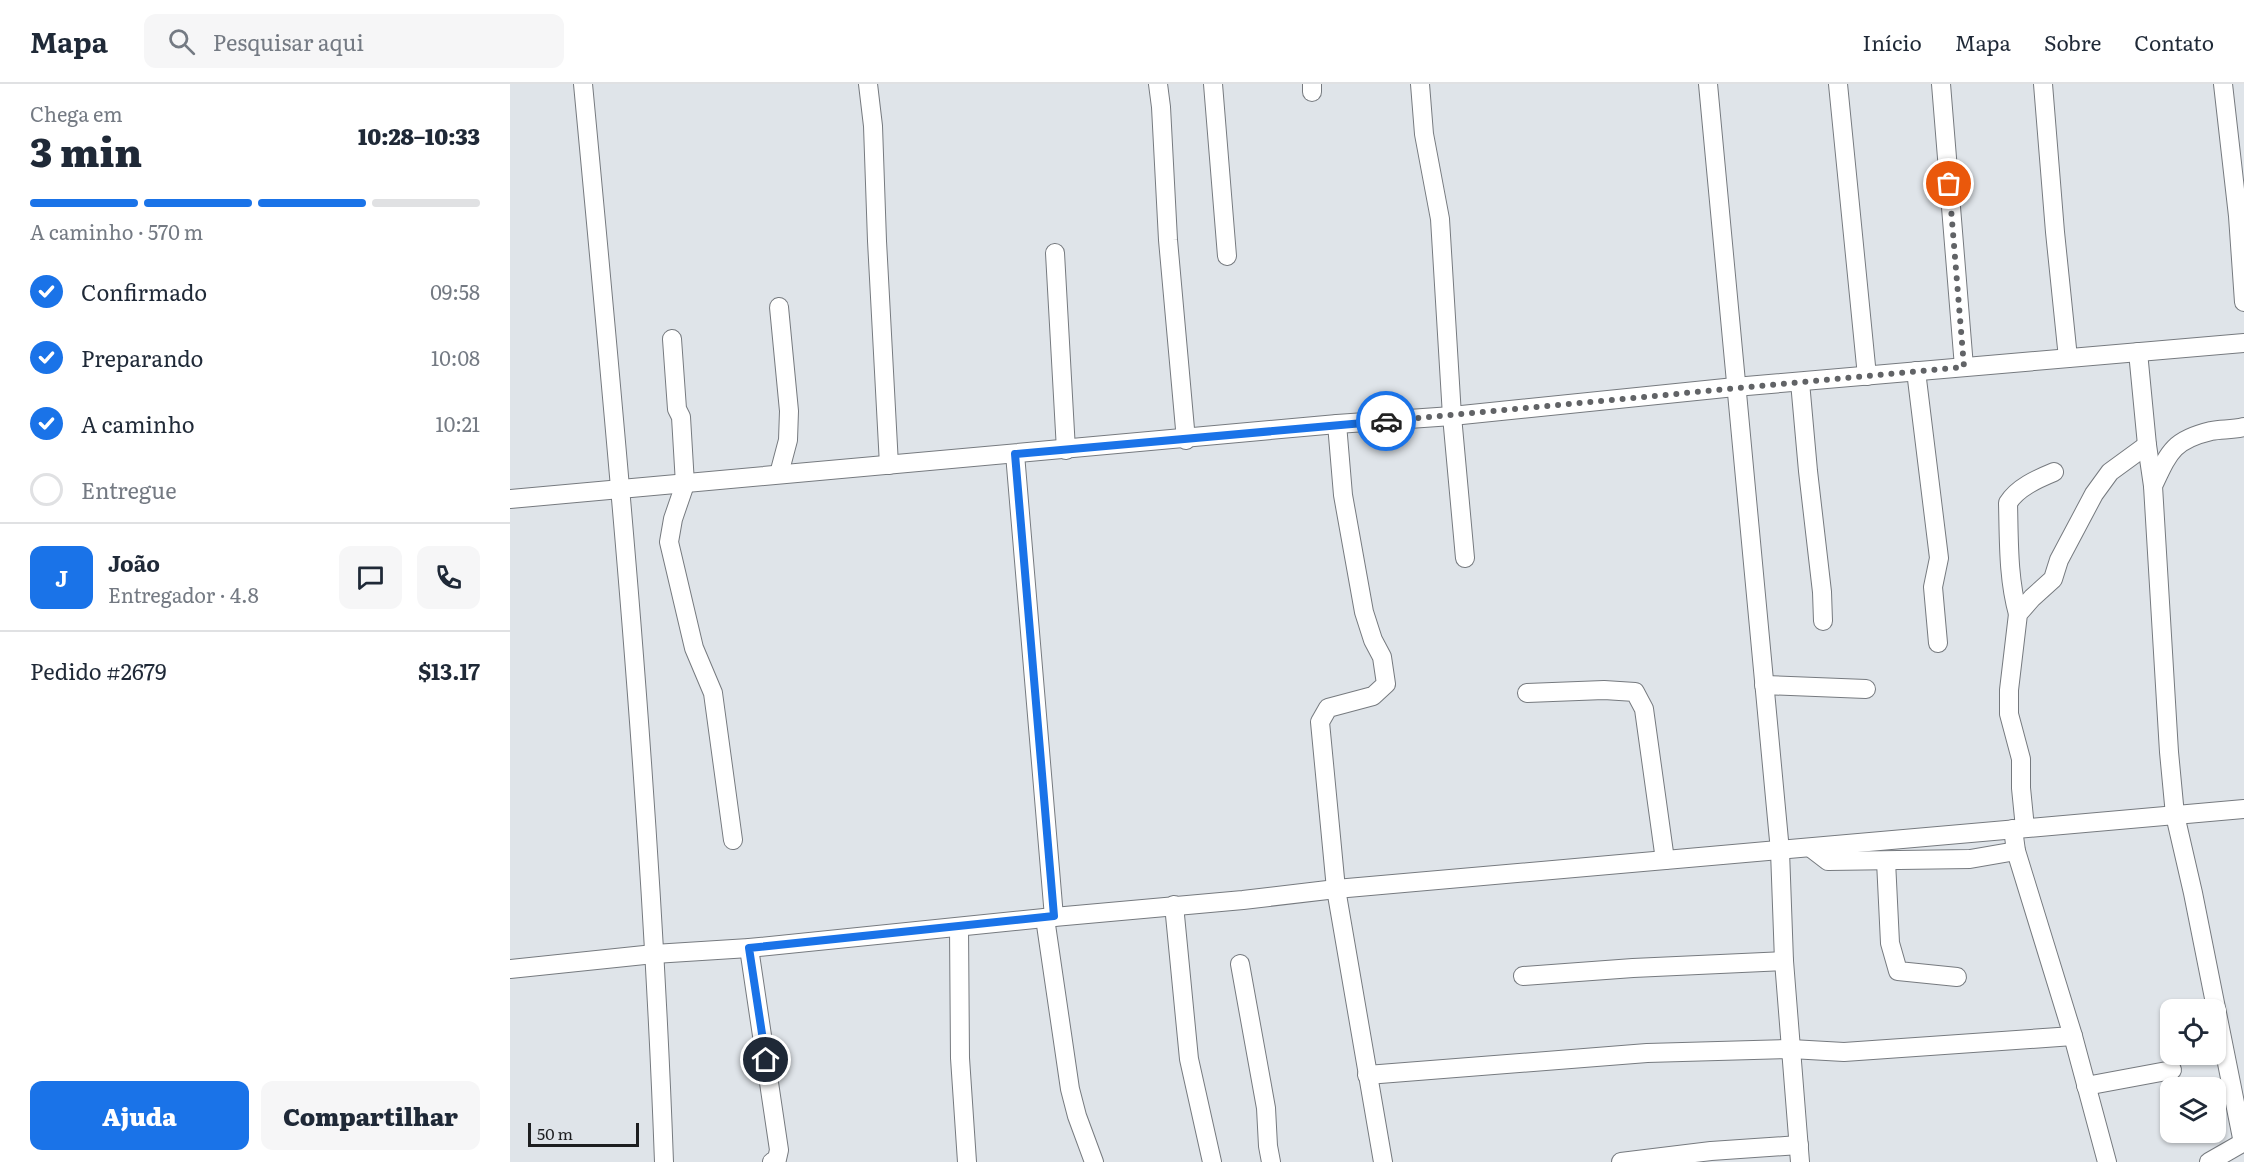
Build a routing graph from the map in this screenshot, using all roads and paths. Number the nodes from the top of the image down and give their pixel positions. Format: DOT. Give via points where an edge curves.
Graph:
graph roads {
  1 [pos="583,84"];
  2 [pos="868,84"];
  3 [pos="1158,84"];
  4 [pos="1213,84"];
  5 [pos="1420,84"];
  6 [pos="1707,84"];
  7 [pos="1838,84"];
  8 [pos="1941,84"];
  9 [pos="2043,84"];
  10 [pos="2223,84"];
  11 [pos="1055,253"];
  12 [pos="1227,256"];
  13 [pos="2244,302"];
  14 [pos="779,307"];
  15 [pos="672,339"];
  16 [pos="2244,343"];
  17 [pos="2138,352"];
  18 [pos="2068,358"];
  19 [pos="1964,367"];
  20 [pos="1916,372"];
  21 [pos="1868,376"];
  22 [pos="1800,382"];
  23 [pos="1735,387"];
  24 [pos="1452,416"];
  25 [pos="1337,424"];
  26 [pos="2244,427"];
  27 [pos="1186,440"];
  28 [pos="2147,445"];
  29 [pos="1066,450"];
  30 [pos="1015,454"];
  31 [pos="889,465"];
  32 [pos="2054,472"];
  33 [pos="779,474"];
  34 [pos="685,484"];
  35 [pos="2153,486"];
  36 [pos="622,490"];
  37 [pos="510,499"];
  38 [pos="1465,558"];
  39 [pos="2018,614"];
  40 [pos="1823,621"];
  41 [pos="1938,643"];
  42 [pos="1764,686"];
  43 [pos="1866,689"];
  44 [pos="1527,693"];
  45 [pos="2244,809"];
  46 [pos="2175,815"];
  47 [pos="2019,828"];
  48 [pos="733,840"];
  49 [pos="1811,848"];
  50 [pos="1780,851"];
  51 [pos="2016,851"];
  52 [pos="1665,860"];
  53 [pos="1886,861"];
  54 [pos="1336,889"];
  55 [pos="1174,905"];
  56 [pos="1049,917"];
  57 [pos="958,927"];
  58 [pos="749,948"];
  59 [pos="654,954"];
  60 [pos="1784,962"];
  61 [pos="1240,964"];
  62 [pos="510,969"];
  63 [pos="1523,976"];
  64 [pos="1957,977"];
  65 [pos="2073,1036"];
  66 [pos="1791,1049"];
  67 [pos="2172,1070"];
  68 [pos="1367,1075"];
  69 [pos="2086,1086"];
  70 [pos="2243,1142"];
  71 [pos="1799,1154"];
  72 [pos="664,1162"];
  73 [pos="772,1162"];
  74 [pos="968,1162"];
  75 [pos="1094,1162"];
  76 [pos="1212,1162"];
  77 [pos="1272,1162"];
  78 [pos="1383,1162"];
  79 [pos="1621,1162"];
  80 [pos="2107,1162"];
  81 [pos="2209,1162"];
  1 -- 36 [label="street"];
  2 -- 31 [label="street"];
  3 -- 27 [label="street"];
  4 -- 12 [label="street"];
  5 -- 24 [label="street" via="1424,134 1440,219"];
  6 -- 23 [label="street"];
  7 -- 21 [label="street"];
  8 -- 19 [label="street"];
  9 -- 18 [label="street"];
  10 -- 13 [label="street"];
  11 -- 29 [label="street"];
  14 -- 33 [label="street" via="789,411 788,440"];
  15 -- 34 [label="street"];
  16 -- 17 [label="street"];
  17 -- 18 [label="street"];
  17 -- 28 [label="street"];
  18 -- 19 [label="street"];
  19 -- 20 [label="street"];
  20 -- 21 [label="street"];
  20 -- 41 [label="street" via="1939,558 1933,587"];
  21 -- 22 [label="street"];
  22 -- 23 [label="street"];
  22 -- 40 [label="street"];
  23 -- 24 [label="street"];
  23 -- 42 [label="street"];
  24 -- 25 [label="street"];
  24 -- 38 [label="street"];
  25 -- 27 [label="street"];
  25 -- 54 [label="street" via="1343,495 1364,612 1382,657 1386,684 1373,696 1328,708 1320,722"];
  26 -- 35 [label="street" via="2180,441 2165,459"];
  27 -- 29 [label="street"];
  28 -- 35 [label="street"];
  28 -- 39 [label="street" via="2110,472 2078,524 2053,579"];
  29 -- 30 [label="street"];
  30 -- 31 [label="street"];
  30 -- 56 [label="street"];
  31 -- 33 [label="street"];
  32 -- 39 [label="street" via="2013,495 2008,503 2009,564"];
  33 -- 34 [label="street"];
  34 -- 36 [label="street"];
  34 -- 48 [label="street" via="669,542 694,648 713,693"];
  35 -- 46 [label="street"];
  36 -- 37 [label="street"];
  36 -- 59 [label="street"];
  39 -- 47 [label="street" via="2009,714 2021,759"];
  42 -- 43 [label="street"];
  42 -- 50 [label="street"];
  44 -- 52 [label="street" via="1635,692 1644,710"];
  45 -- 46 [label="street"];
  46 -- 47 [label="street"];
  46 -- 70 [label="street"];
  47 -- 49 [label="street"];
  47 -- 51 [label="street"];
  49 -- 50 [label="street"];
  49 -- 53 [label="street" via="1828,861"];
  50 -- 52 [label="street"];
  50 -- 60 [label="street"];
  51 -- 53 [label="street" via="1970,859"];
  51 -- 65 [label="street"];
  52 -- 54 [label="street"];
  53 -- 64 [label="street" via="1890,943 1898,971"];
  54 -- 55 [label="street"];
  54 -- 68 [label="street"];
  55 -- 56 [label="street"];
  55 -- 76 [label="street" via="1189,1059"];
  56 -- 57 [label="street"];
  56 -- 75 [label="street" via="1070,1089"];
  57 -- 58 [label="street"];
  57 -- 74 [label="street" via="960,1058"];
  58 -- 59 [label="street"];
  58 -- 73 [label="street" via="779,1150"];
  59 -- 62 [label="street"];
  59 -- 72 [label="street"];
  60 -- 63 [label="street"];
  60 -- 66 [label="street"];
  61 -- 77 [label="street"];
  65 -- 66 [label="street" via="1844,1052"];
  65 -- 69 [label="street"];
  66 -- 68 [label="street" via="1647,1053"];
  66 -- 71 [label="street"];
  67 -- 69 [label="street"];
  68 -- 78 [label="street"];
  69 -- 80 [label="street"];
  70 -- 81 [label="street"];
  71 -- 79 [label="street" via="1712,1151"];
}
